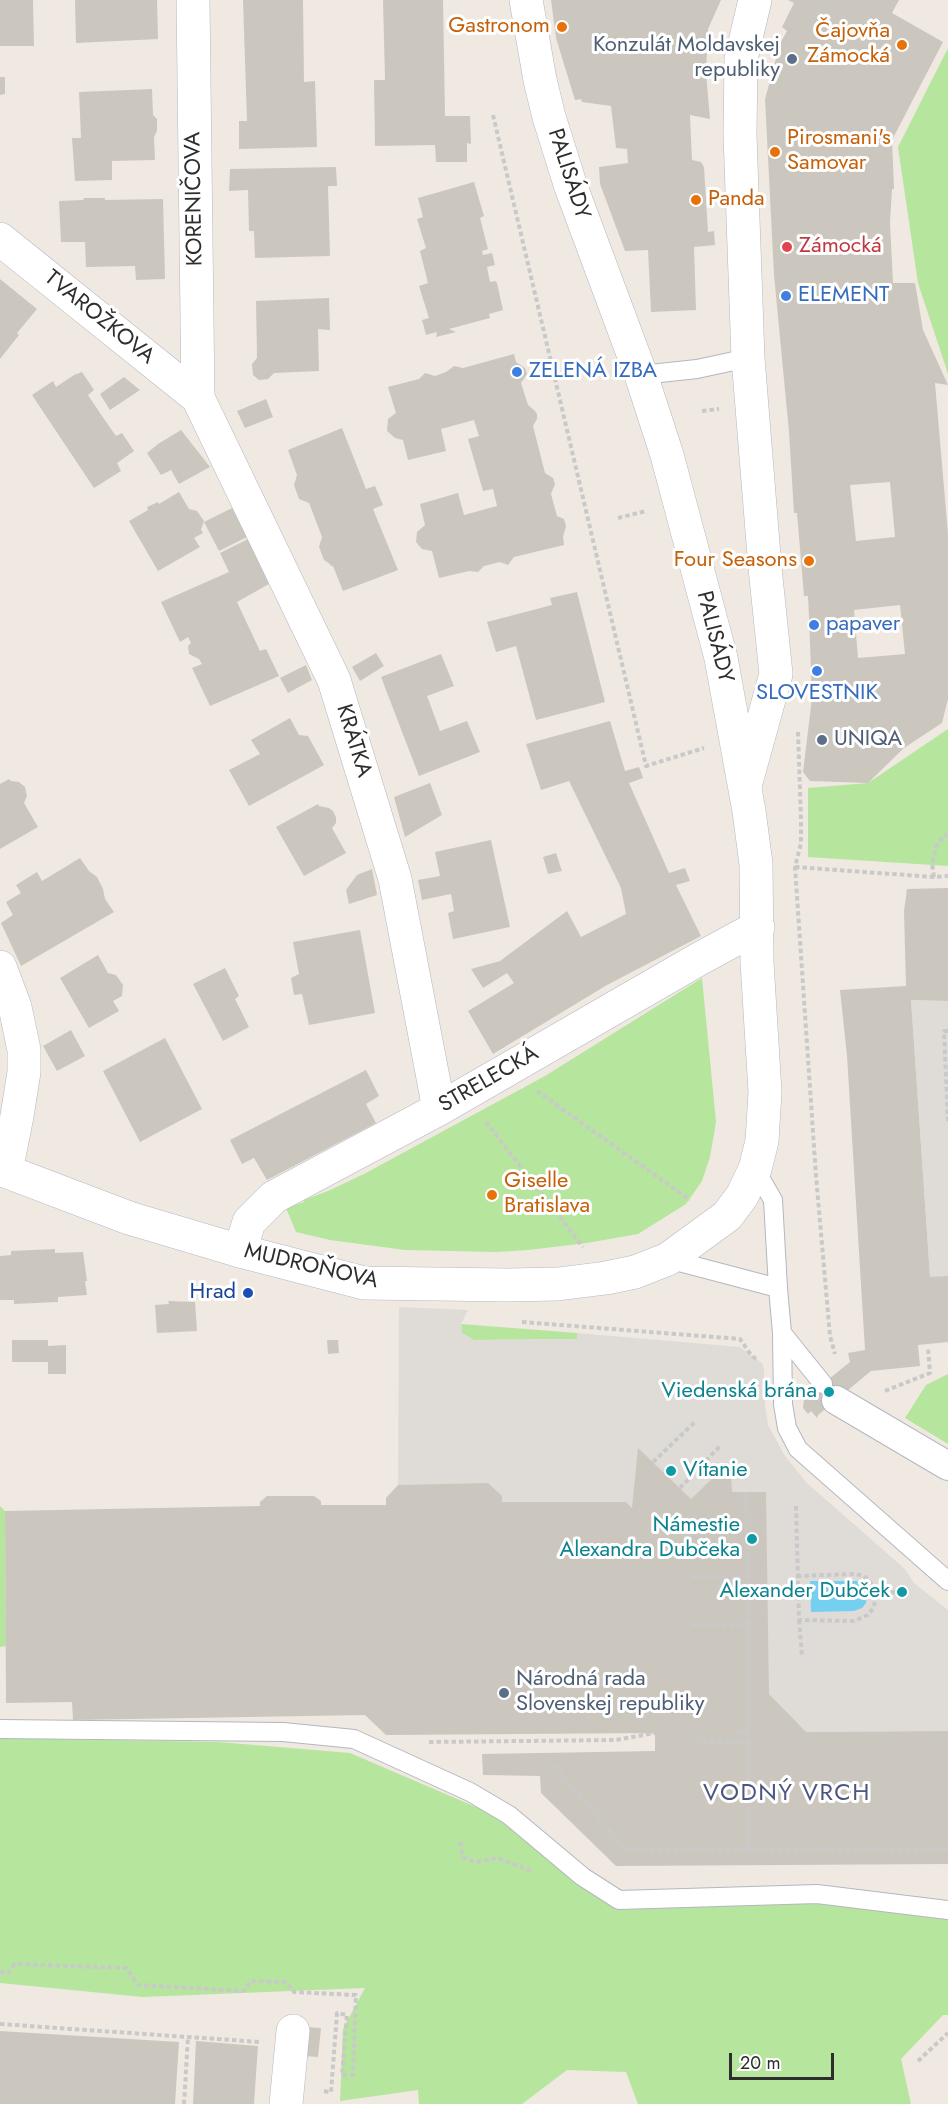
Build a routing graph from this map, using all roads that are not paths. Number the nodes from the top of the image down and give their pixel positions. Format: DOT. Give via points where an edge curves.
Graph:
graph roads {
  1 [pos="193,0"];
  2 [pos="526,0"];
  3 [pos="754,4"];
  4 [pos="0,238"];
  5 [pos="748,358"];
  6 [pos="641,375"];
  7 [pos="198,398"];
  8 [pos="745,786"];
  9 [pos="758,927"];
  10 [pos="0,968"];
  11 [pos="439,1108"];
  12 [pos="755,1169"];
  13 [pos="3,1170"];
  14 [pos="240,1251"];
  15 [pos="668,1259"];
  16 [pos="778,1288"];
  17 [pos="782,1333"];
  18 [pos="830,1392"];
  19 [pos="948,1466"];
  20 [pos="948,1581"];
  21 [pos="0,1729"];
  22 [pos="948,1910"];
  23 [pos="292,2037"];
  24 [pos="286,2104"];
  1 -- 7 [label="street, KORENIČOVA"];
  2 -- 6 [label="street, PALISÁDY" via="540,80 571,188"];
  3 -- 5 [label="street" via="741,59"];
  4 -- 7 [label="street, TVAROŽKOVA"];
  5 -- 6 [label="lane"];
  5 -- 8 [label="street" via="776,674"];
  6 -- 8 [label="street, PALISÁDY" via="667,455 721,658"];
  7 -- 11 [label="street, KRÁTKA" via="334,680 396,879"];
  8 -- 9 [label="street, PALISÁDY" via="756,864"];
  9 -- 11 [label="street, STRELECKÁ"];
  9 -- 12 [label="street, PALISÁDY" via="765,1092 762,1141"];
  10 -- 13 [label="street" via="15,1006 24,1050 17,1116"];
  11 -- 14 [label="street, STRELECKÁ" via="274,1197 249,1222"];
  12 -- 15 [label="street, PALISÁDY" via="727,1216"];
  12 -- 16 [label="lane" via="773,1200"];
  13 -- 14 [label="street, MUDROŇOVA" via="129,1218"];
  14 -- 15 [label="street, MUDROŇOVA" via="364,1283 416,1285 570,1282 635,1272"];
  15 -- 16 [label="lane"];
  16 -- 17 [label="lane"];
  17 -- 18 [label="lane"];
  17 -- 20 [label="lane" via="783,1404 787,1428 798,1449"];
  18 -- 19 [label="street"];
  21 -- 22 [label="lane" via="283,1732 354,1738 470,1792 509,1815 583,1877 620,1900 817,1894"];
  23 -- 24 [label="street"];
}
